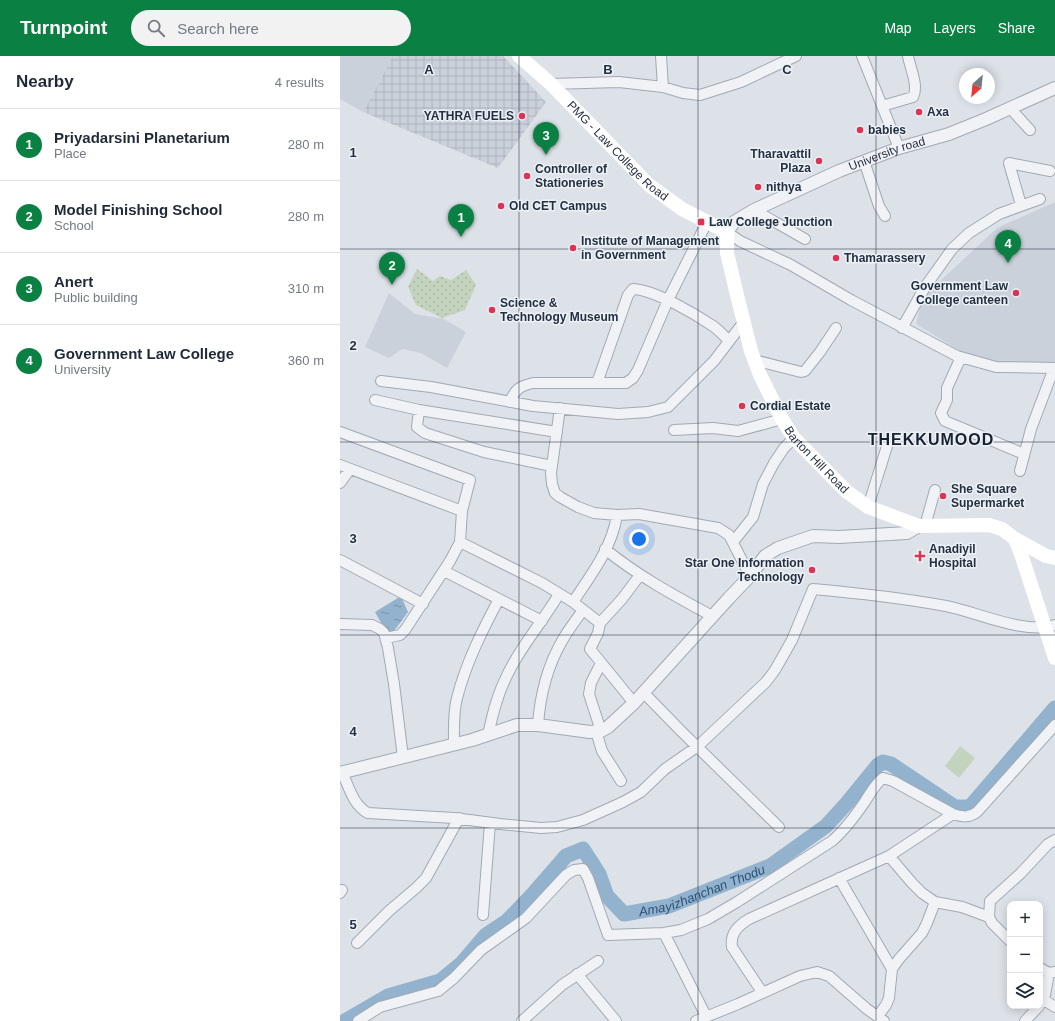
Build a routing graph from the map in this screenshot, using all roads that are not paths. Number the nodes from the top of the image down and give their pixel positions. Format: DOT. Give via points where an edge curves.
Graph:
graph roads {
  1 [pos="519,56"];
  2 [pos="661,56"];
  3 [pos="796,56"];
  4 [pos="862,56"];
  5 [pos="908,56"];
  6 [pos="551,84"];
  7 [pos="663,87"];
  8 [pos="1055,88"];
  9 [pos="882,106"];
  10 [pos="1010,108"];
  11 [pos="1030,130"];
  12 [pos="899,148"];
  13 [pos="864,161"];
  14 [pos="1050,171"];
  15 [pos="1040,199"];
  16 [pos="1020,205"];
  17 [pos="754,210"];
  18 [pos="886,216"];
  19 [pos="707,222"];
  20 [pos="726,232"];
  21 [pos="805,239"];
  22 [pos="668,300"];
  23 [pos="743,323"];
  24 [pos="836,328"];
  25 [pos="902,328"];
  26 [pos="730,341"];
  27 [pos="961,357"];
  28 [pos="754,360"];
  29 [pos="1054,368"];
  30 [pos="381,381"];
  31 [pos="597,383"];
  32 [pos="375,400"];
  33 [pos="510,402"];
  34 [pos="560,408"];
  35 [pos="419,410"];
  36 [pos="782,419"];
  37 [pos="674,430"];
  38 [pos="340,432"];
  39 [pos="557,432"];
  40 [pos="794,438"];
  41 [pos="888,443"];
  42 [pos="1024,454"];
  43 [pos="340,465"];
  44 [pos="552,466"];
  45 [pos="350,469"];
  46 [pos="1020,471"];
  47 [pos="340,483"];
  48 [pos="935,490"];
  49 [pos="868,507"];
  50 [pos="462,511"];
  51 [pos="617,515"];
  52 [pos="922,526"];
  53 [pos="1015,539"];
  54 [pos="460,542"];
  55 [pos="733,542"];
  56 [pos="605,549"];
  57 [pos="1055,558"];
  58 [pos="340,560"];
  59 [pos="444,572"];
  60 [pos="640,575"];
  61 [pos="750,576"];
  62 [pos="559,594"];
  63 [pos="499,599"];
  64 [pos="573,602"];
  65 [pos="423,604"];
  66 [pos="583,610"];
  67 [pos="712,616"];
  68 [pos="542,621"];
  69 [pos="600,622"];
  70 [pos="340,624"];
  71 [pos="1050,626"];
  72 [pos="386,638"];
  73 [pos="1055,658"];
  74 [pos="601,663"];
  75 [pos="643,692"];
  76 [pos="634,703"];
  77 [pos="538,725"];
  78 [pos="1055,725"];
  79 [pos="598,731"];
  80 [pos="488,735"];
  81 [pos="454,745"];
  82 [pos="698,746"];
  83 [pos="403,758"];
  84 [pos="341,772"];
  85 [pos="621,781"];
  86 [pos="953,814"];
  87 [pos="459,818"];
  88 [pos="490,823"];
  89 [pos="779,827"];
  90 [pos="1055,840"];
  91 [pos="889,856"];
  92 [pos="839,878"];
  93 [pos="935,902"];
  94 [pos="483,916"];
  95 [pos="989,917"];
  96 [pos="664,933"];
  97 [pos="1007,938"];
  98 [pos="357,943"];
  99 [pos="598,961"];
  100 [pos="892,969"];
  101 [pos="577,974"];
  102 [pos="1046,975"];
  103 [pos="762,992"];
  104 [pos="1043,992"];
  105 [pos="1043,1004"];
  106 [pos="1055,1007"];
  107 [pos="1036,1009"];
  108 [pos="706,1016"];
  109 [pos="719,1017"];
  110 [pos="371,1018"];
  111 [pos="881,1019"];
  112 [pos="358,1021"];
  113 [pos="522,1021"];
  114 [pos="616,1021"];
  115 [pos="696,1021"];
  116 [pos="1025,1021"];
  1 -- 6 [label="main road, PMG - Law College Road"];
  2 -- 7 [label="street"];
  3 -- 7 [label="street" via="741,82 700,95"];
  4 -- 9 [label="street"];
  5 -- 9 [label="street" via="915,85 913,97"];
  6 -- 7 [label="street" via="619,82"];
  6 -- 19 [label="main road, PMG - Law College Road" via="649,185 682,209"];
  8 -- 10 [label="street, University road"];
  9 -- 12 [label="street"];
  10 -- 11 [label="street"];
  10 -- 12 [label="street, University road" via="949,134"];
  12 -- 13 [label="street, University road"];
  13 -- 17 [label="street, University road"];
  13 -- 18 [label="street" via="879,206"];
  14 -- 16 [label="street" via="1009,163"];
  15 -- 16 [label="street"];
  16 -- 25 [label="street" via="999,214 969,233 952,248 925,287"];
  17 -- 20 [label="street, University road" via="734,222"];
  17 -- 21 [label="street"];
  19 -- 20 [label="main road, PMG - Law College Road"];
  19 -- 22 [label="street"];
  20 -- 23 [label="main road, Barton Hill Road" via="727,253"];
  20 -- 25 [label="street" via="791,265"];
  22 -- 26 [label="street" via="715,327"];
  22 -- 31 [label="street" via="633,378 626,383"];
  22 -- 31 [label="street" via="642,290 630,292"];
  23 -- 26 [label="street"];
  23 -- 28 [label="main road, Barton Hill Road"];
  24 -- 28 [label="street" via="805,371 800,372"];
  25 -- 27 [label="street"];
  26 -- 34 [label="street" via="714,362 668,407 648,412 618,414"];
  27 -- 29 [label="street" via="996,367"];
  27 -- 42 [label="street" via="947,388 947,400 941,413 945,421"];
  28 -- 36 [label="main road, Barton Hill Road"];
  29 -- 42 [label="street"];
  30 -- 33 [label="street" via="431,387"];
  31 -- 33 [label="street" via="522,385 513,393"];
  32 -- 35 [label="street"];
  33 -- 34 [label="street"];
  34 -- 39 [label="street"];
  35 -- 39 [label="street"];
  35 -- 44 [label="street" via="417,427 425,433 484,452"];
  36 -- 37 [label="street" via="738,431 713,428"];
  36 -- 40 [label="main road, Barton Hill Road"];
  38 -- 50 [label="street" via="470,480"];
  39 -- 44 [label="street"];
  40 -- 49 [label="main road, Barton Hill Road" via="846,491"];
  40 -- 55 [label="street" via="774,462 763,484 753,517"];
  41 -- 49 [label="street"];
  42 -- 46 [label="street"];
  43 -- 45 [label="street"];
  44 -- 51 [label="street" via="552,484 555,493 560,497 594,513"];
  45 -- 47 [label="street"];
  45 -- 50 [label="street"];
  48 -- 52 [label="street"];
  49 -- 52 [label="main road, Barton Hill Road"];
  50 -- 54 [label="street"];
  51 -- 55 [label="street" via="639,514 718,528 729,535"];
  51 -- 56 [label="street"];
  52 -- 53 [label="main road, Barton Hill Road" via="989,525"];
  52 -- 61 [label="street" via="906,533 813,536 778,548 765,556"];
  53 -- 57 [label="main road, Barton Hill Road" via="1046,556"];
  53 -- 71 [label="main road"];
  54 -- 59 [label="street"];
  54 -- 62 [label="street" via="514,568"];
  55 -- 61 [label="street"];
  56 -- 60 [label="street"];
  56 -- 64 [label="street" via="598,565"];
  58 -- 65 [label="street"];
  59 -- 63 [label="street"];
  59 -- 65 [label="street"];
  60 -- 67 [label="street"];
  60 -- 69 [label="street"];
  61 -- 67 [label="street"];
  62 -- 64 [label="street"];
  62 -- 68 [label="street"];
  63 -- 68 [label="street"];
  63 -- 81 [label="street" via="475,645 457,699"];
  64 -- 66 [label="street"];
  65 -- 72 [label="street" via="400,635"];
  66 -- 69 [label="street"];
  66 -- 77 [label="street" via="562,640 552,660 541,699"];
  67 -- 75 [label="street"];
  68 -- 80 [label="street" via="504,681"];
  69 -- 74 [label="street" via="590,650"];
  70 -- 72 [label="street" via="372,625 380,629"];
  71 -- 73 [label="main road"];
  71 -- 82 [label="street" via="1013,624 941,605 813,589 792,640 775,670 761,687"];
  72 -- 83 [label="street"];
  74 -- 76 [label="street"];
  74 -- 79 [label="street" via="591,683 589,694"];
  75 -- 76 [label="street"];
  75 -- 82 [label="street"];
  76 -- 79 [label="street" via="608,727"];
  77 -- 79 [label="street"];
  77 -- 80 [label="street" via="517,725"];
  78 -- 86 [label="street" via="977,812 967,817"];
  79 -- 85 [label="street" via="602,751"];
  80 -- 81 [label="street"];
  81 -- 83 [label="street"];
  82 -- 88 [label="street" via="665,769 641,792 583,820 557,827 541,828"];
  82 -- 89 [label="street"];
  83 -- 84 [label="street"];
  84 -- 87 [label="street" via="357,805 368,813"];
  86 -- 91 [label="street"];
  86 -- 96 [label="street" via="883,778 840,835 832,841 708,919 681,930"];
  87 -- 88 [label="street"];
  87 -- 98 [label="street" via="426,878"];
  88 -- 94 [label="street"];
  90 -- 95 [label="street" via="990,901"];
  91 -- 92 [label="street"];
  91 -- 93 [label="street" via="917,888"];
  92 -- 100 [label="street"];
  92 -- 103 [label="street" via="749,918 735,930 731,940 732,947"];
  93 -- 95 [label="street" via="962,906"];
  93 -- 100 [label="street" via="922,933"];
  95 -- 97 [label="street"];
  96 -- 108 [label="street"];
  96 -- 110 [label="street" via="608,935 588,878 583,869 574,870 566,875 526,918 481,950 438,991 380,1007"];
  99 -- 101 [label="street"];
  100 -- 111 [label="street" via="889,998"];
  101 -- 113 [label="street"];
  101 -- 114 [label="street"];
  102 -- 104 [label="street"];
  103 -- 109 [label="street"];
  103 -- 111 [label="street" via="800,976 817,972 829,976"];
  105 -- 106 [label="street"];
  107 -- 116 [label="street"];
  108 -- 109 [label="street"];
  108 -- 115 [label="street"];
  110 -- 112 [label="street"];
}
